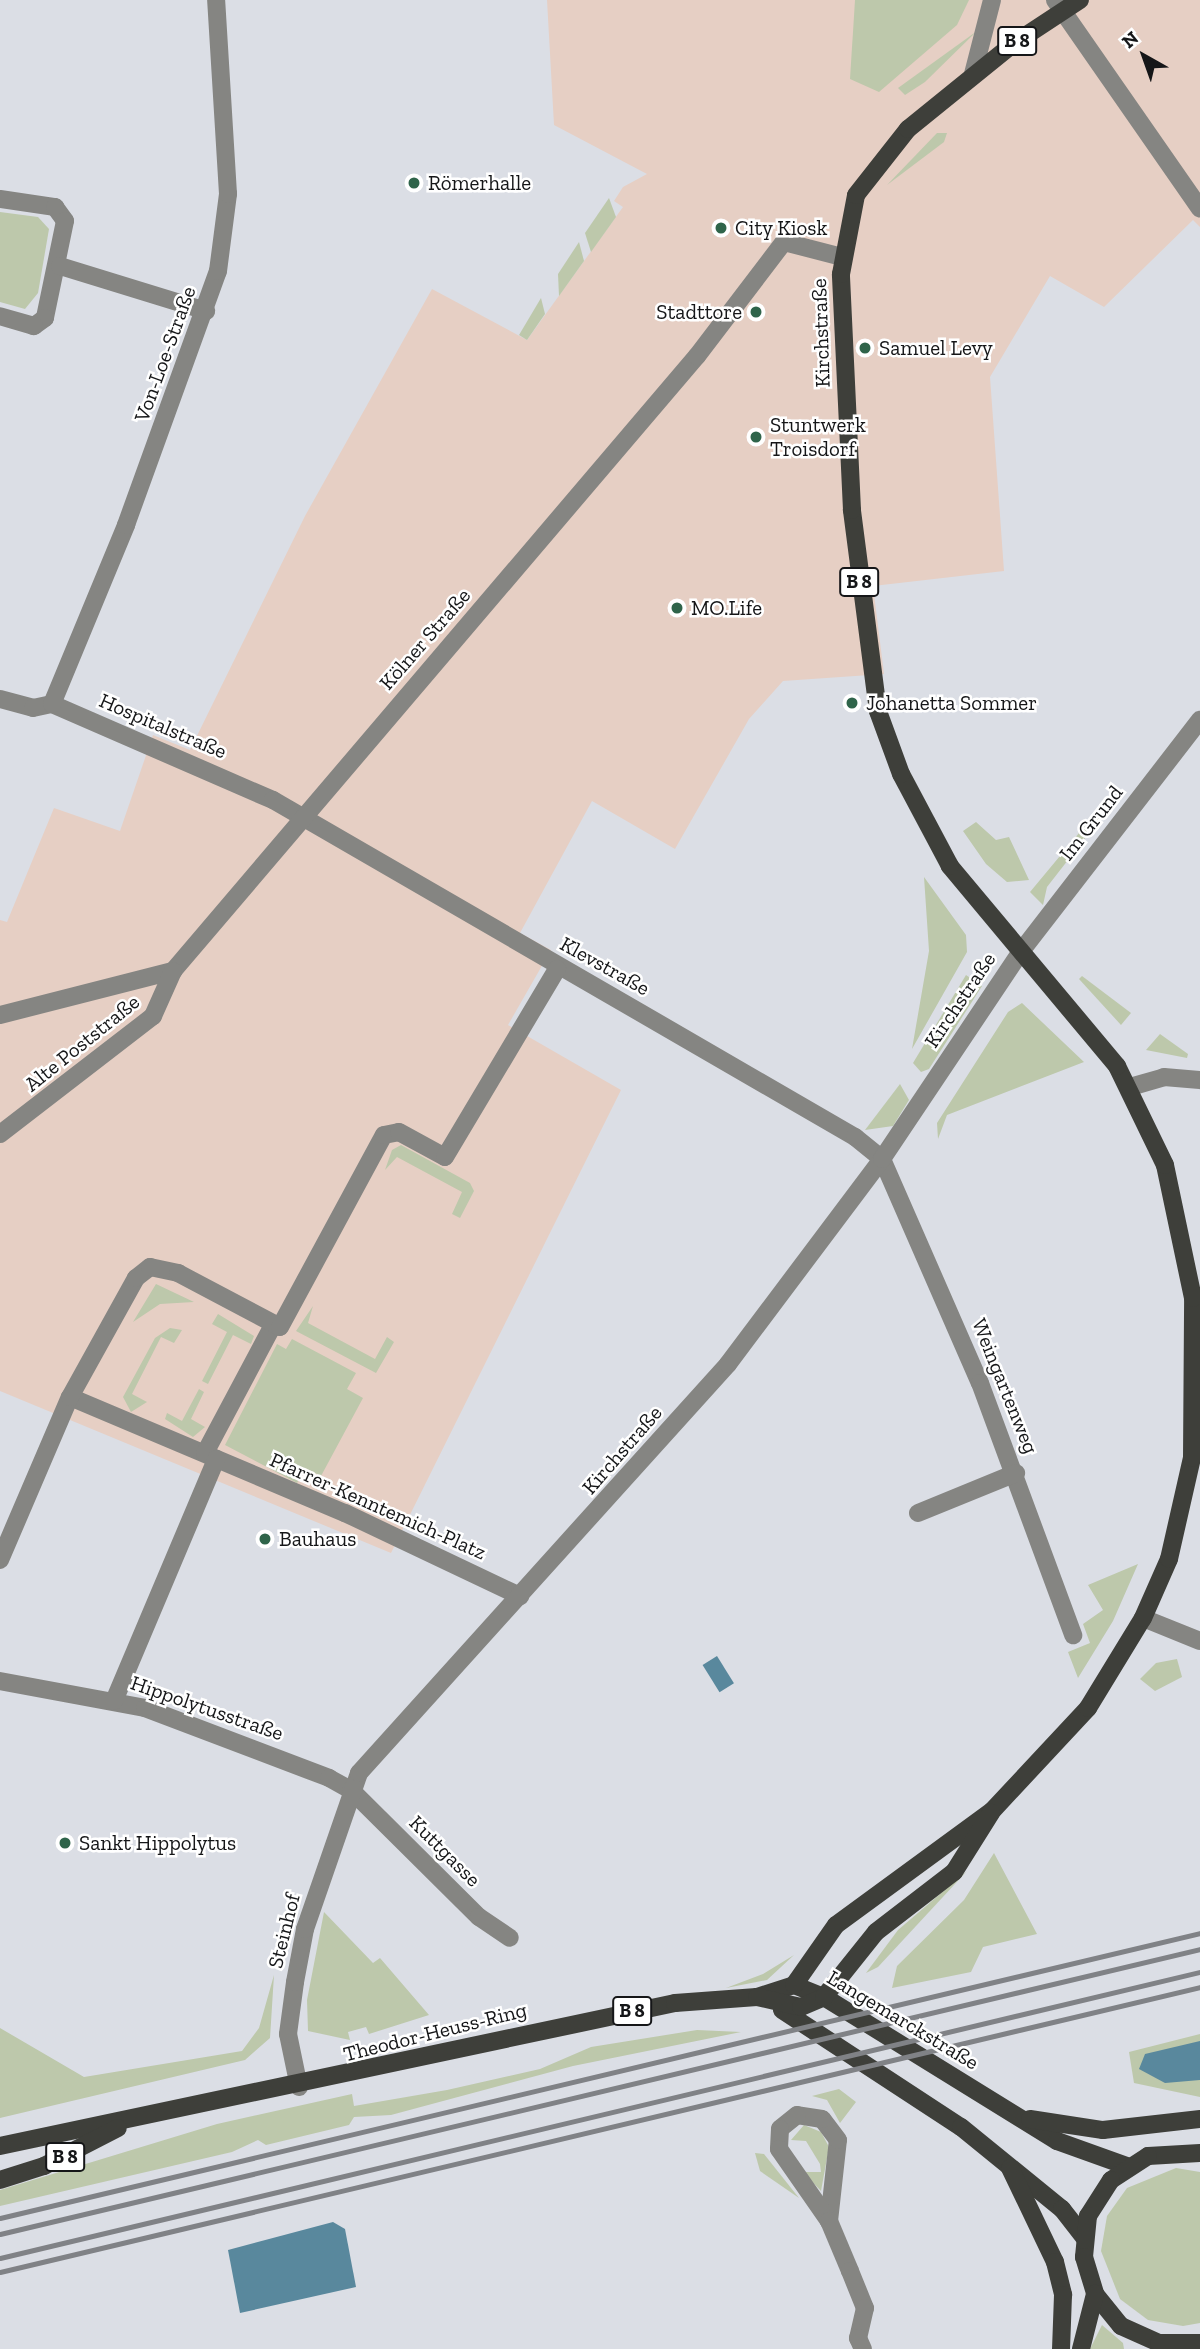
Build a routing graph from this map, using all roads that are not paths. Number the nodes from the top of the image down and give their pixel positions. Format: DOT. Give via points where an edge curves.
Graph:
graph roads {
  1 [pos="216,0"];
  2 [pos="992,0"];
  3 [pos="1080,0"];
  4 [pos="1059,5"];
  5 [pos="973,74"];
  6 [pos="0,199"];
  7 [pos="1200,209"];
  8 [pos="842,257"];
  9 [pos="60,267"];
  10 [pos="206,311"];
  11 [pos="0,316"];
  12 [pos="0,699"];
  13 [pos="52,704"];
  14 [pos="1200,720"];
  15 [pos="301,820"];
  16 [pos="1019,954"];
  17 [pos="557,970"];
  18 [pos="173,971"];
  19 [pos="0,1015"];
  20 [pos="1200,1080"];
  21 [pos="1130,1087"];
  22 [pos="0,1135"];
  23 [pos="882,1159"];
  24 [pos="277,1326"];
  25 [pos="70,1397"];
  26 [pos="211,1456"];
  27 [pos="1016,1473"];
  28 [pos="918,1513"];
  29 [pos="0,1560"];
  30 [pos="520,1596"];
  31 [pos="1143,1618"];
  32 [pos="1073,1635"];
  33 [pos="1200,1641"];
  34 [pos="0,1681"];
  35 [pos="114,1701"];
  36 [pos="351,1790"];
  37 [pos="992,1811"];
  38 [pos="510,1938"];
  39 [pos="794,1985"];
  40 [pos="757,1997"];
  41 [pos="824,1997"];
  42 [pos="801,2007"];
  43 [pos="810,2024"];
  44 [pos="299,2087"];
  45 [pos="1023,2118"];
  46 [pos="1200,2119"];
  47 [pos="125,2124"];
  48 [pos="0,2146"];
  49 [pos="1200,2153"];
  50 [pos="1008,2164"];
  51 [pos="1127,2166"];
  52 [pos="0,2180"];
  53 [pos="829,2221"];
  54 [pos="1084,2237"];
  55 [pos="1095,2294"];
  56 [pos="1152,2346"];
  57 [pos="1197,2346"];
  58 [pos="863,2349"];
  59 [pos="1061,2349"];
  60 [pos="1081,2349"];
  1 -- 10 [label="street, Von-Loe-Straße" via="228,194"];
  2 -- 5 [label="street"];
  3 -- 4 [label="main road, B 8"];
  4 -- 5 [label="main road, B 8"];
  4 -- 7 [label="street"];
  5 -- 8 [label="main road, Kirchstraße / B 8" via="877,161 856,195"];
  6 -- 9 [label="street" via="62,211"];
  8 -- 15 [label="street, Kölner Straße" via="784,242 697,356"];
  8 -- 16 [label="main road, Kirchstraße / B 8" via="852,510 878,711 901,774 950,866"];
  9 -- 10 [label="street"];
  9 -- 11 [label="street" via="41,324"];
  10 -- 13 [label="street, Von-Loe-Straße"];
  12 -- 13 [label="street, Hospitalstraße" via="33,708"];
  13 -- 15 [label="street, Hospitalstraße" via="211,770"];
  14 -- 16 [label="street, Im Grund"];
  15 -- 17 [label="street, Klevstraße"];
  15 -- 18 [label="street, Kölner Straße"];
  16 -- 21 [label="main road, B 8"];
  16 -- 23 [label="street, Kirchstraße"];
  17 -- 23 [label="street, Klevstraße" via="609,993 855,1137"];
  17 -- 24 [label="street" via="445,1157 400,1132 384,1135"];
  18 -- 19 [label="street"];
  18 -- 22 [label="street, Alte Poststraße" via="153,1016"];
  20 -- 21 [label="street" via="1164,1077"];
  21 -- 31 [label="main road, B 8" via="1177,1209 1195,1340 1190,1469 1169,1559"];
  23 -- 27 [label="street, Weingartenweg"];
  23 -- 30 [label="street, Kirchstraße" via="728,1364"];
  24 -- 25 [label="street" via="178,1273 150,1267 136,1278"];
  24 -- 26 [label="street"];
  25 -- 26 [label="street, Pfarrer-Kenntemich-Platz"];
  25 -- 29 [label="street"];
  26 -- 30 [label="street, Pfarrer-Kenntemich-Platz"];
  26 -- 35 [label="street"];
  27 -- 28 [label="street"];
  27 -- 32 [label="street, Weingartenweg"];
  30 -- 36 [label="street, Kirchstraße" via="369,1758"];
  31 -- 33 [label="street"];
  31 -- 37 [label="main road, B 8" via="1088,1707"];
  34 -- 35 [label="street, Hippolytusstraße"];
  35 -- 36 [label="street, Hippolytusstraße" via="254,1746"];
  36 -- 38 [label="street, Kuttgasse" via="479,1917"];
  36 -- 44 [label="street, Steinhof" via="305,1929 295,1982 288,2034"];
  37 -- 39 [label="main road, B 8" via="836,1925"];
  37 -- 41 [label="main road" via="954,1872 876,1932"];
  39 -- 40 [label="main road, Theodor-Heuss-Ring / B 8"];
  39 -- 41 [label="main road, Langemarckstraße"];
  39 -- 42 [label="main road, Langemarckstraße"];
  40 -- 42 [label="main road, Theodor-Heuss-Ring / B 8"];
  40 -- 43 [label="main road, Langemarckstraße"];
  40 -- 44 [label="main road, Theodor-Heuss-Ring / B 8" via="617,2013"];
  41 -- 42 [label="main road"];
  41 -- 45 [label="main road, Langemarckstraße"];
  42 -- 43 [label="main road, Langemarckstraße"];
  43 -- 50 [label="main road, Langemarckstraße"];
  44 -- 47 [label="main road, Theodor-Heuss-Ring / B 8"];
  45 -- 46 [label="main road, Langemarckstraße" via="1103,2130"];
  45 -- 51 [label="main road, Langemarckstraße" via="1057,2141"];
  47 -- 48 [label="main road, Theodor-Heuss-Ring / B 8"];
  47 -- 52 [label="main road, Theodor-Heuss-Ring / B 8" via="44,2166"];
  49 -- 51 [label="main road" via="1170,2151"];
  50 -- 54 [label="main road, Langemarckstraße"];
  50 -- 59 [label="main road, Langemarckstraße" via="1055,2262 1063,2295"];
  51 -- 54 [label="main road" via="1098,2197"];
  53 -- 53 [label="street" via="838,2140 815,2115 797,2115 780,2129 779,2150"];
  53 -- 58 [label="street" via="865,2308 858,2338"];
  54 -- 55 [label="main road"];
  55 -- 56 [label="main road" via="1122,2326"];
  55 -- 60 [label="main road"];
  56 -- 57 [label="main road"];
}
